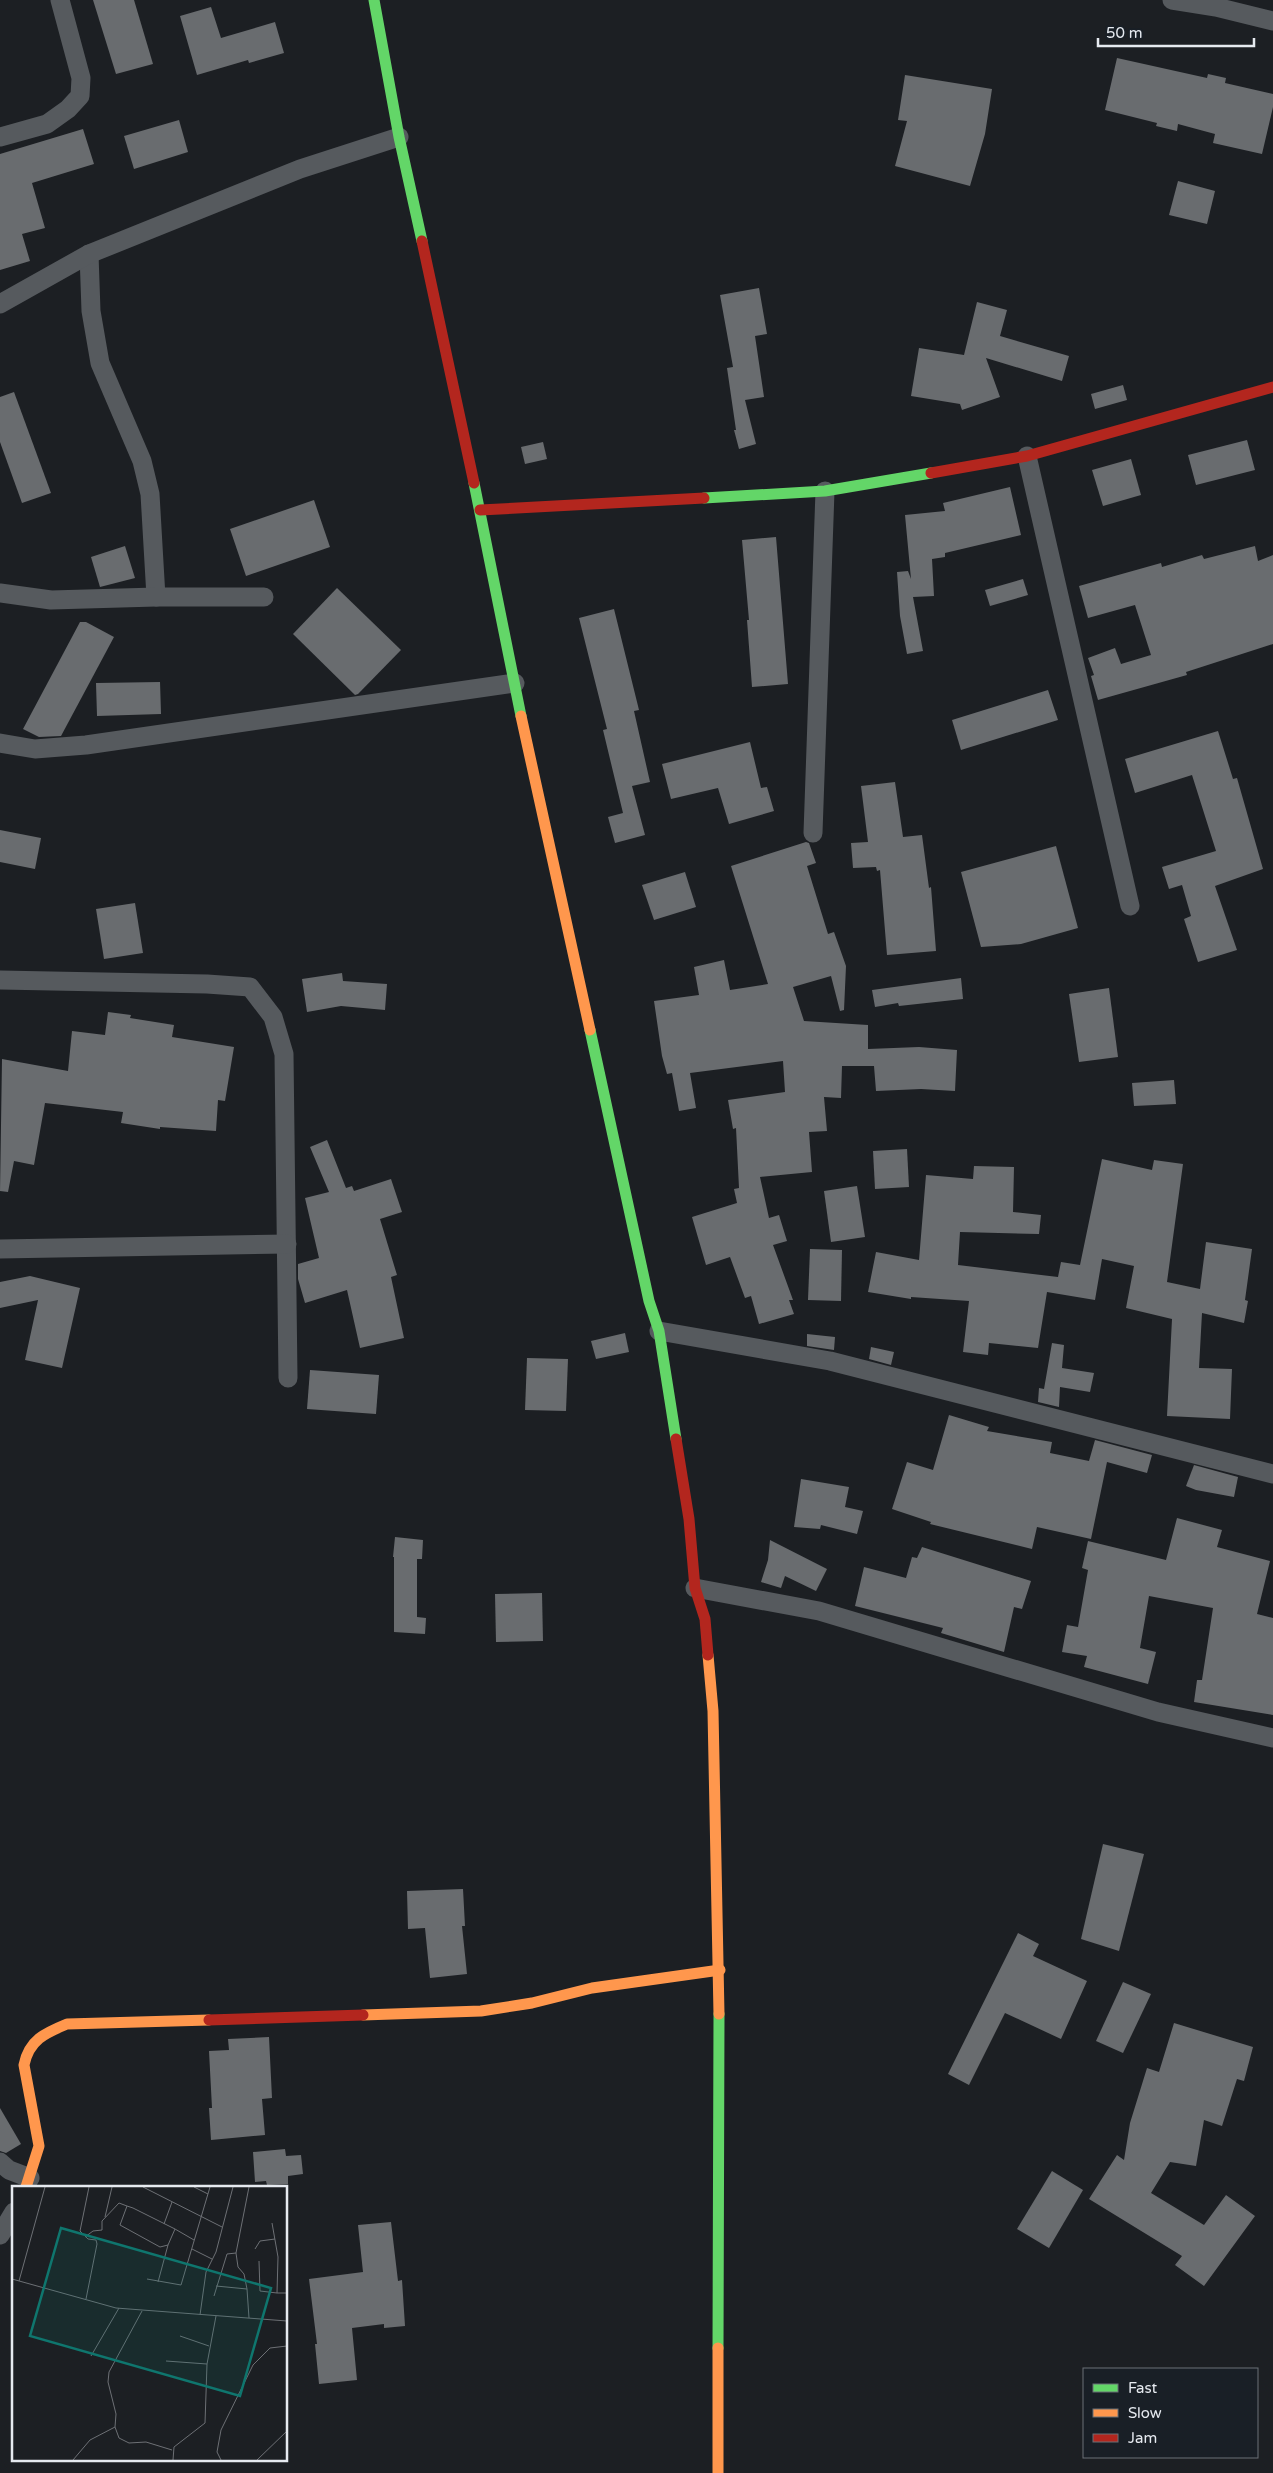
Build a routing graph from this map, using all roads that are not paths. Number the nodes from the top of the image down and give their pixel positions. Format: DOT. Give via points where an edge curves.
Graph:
graph roads {
  1 [pos="60,0"];
  2 [pos="374,0"];
  3 [pos="1172,0"];
  4 [pos="1273,21"];
  5 [pos="0,136"];
  6 [pos="399,137"];
  7 [pos="89,254"];
  8 [pos="0,304"];
  9 [pos="1273,387"];
  10 [pos="1027,456"];
  11 [pos="826,491"];
  12 [pos="480,510"];
  13 [pos="0,593"];
  14 [pos="156,596"];
  15 [pos="264,597"];
  16 [pos="515,683"];
  17 [pos="0,743"];
  18 [pos="813,833"];
  19 [pos="1130,906"];
  20 [pos="0,980"];
  21 [pos="286,1244"];
  22 [pos="0,1249"];
  23 [pos="659,1331"];
  24 [pos="288,1378"];
  25 [pos="1273,1474"];
  26 [pos="695,1588"];
  27 [pos="1273,1738"];
  28 [pos="720,1970"];
  29 [pos="0,2162"];
  30 [pos="28,2182"];
  31 [pos="12,2215"];
  32 [pos="0,2235"];
  33 [pos="718,2473"];
  1 -- 5 [label="street" via="81,78 80,96 47,124"];
  2 -- 6 [label="main road"];
  3 -- 4 [label="street"];
  6 -- 7 [label="street" via="300,169"];
  6 -- 12 [label="main road"];
  7 -- 8 [label="street"];
  7 -- 14 [label="street" via="91,311 100,363 142,461 150,494"];
  9 -- 10 [label="main road"];
  10 -- 11 [label="main road"];
  10 -- 19 [label="street"];
  11 -- 12 [label="main road"];
  11 -- 18 [label="street"];
  12 -- 16 [label="main road"];
  13 -- 14 [label="street" via="51,600"];
  14 -- 15 [label="street"];
  16 -- 17 [label="street" via="86,745 35,749"];
  16 -- 23 [label="main road" via="649,1301"];
  20 -- 21 [label="street" via="207,984 250,988 274,1017 284,1054"];
  21 -- 22 [label="street"];
  21 -- 24 [label="street"];
  23 -- 25 [label="street" via="830,1361"];
  23 -- 26 [label="main road" via="689,1519"];
  26 -- 27 [label="street" via="819,1611 1158,1712"];
  26 -- 28 [label="main road" via="705,1619 713,1711"];
  28 -- 30 [label="main road" via="592,1988 532,2003 481,2011 58,2027 36,2038 26,2051 25,2082 39,2146"];
  28 -- 33 [label="main road"];
  29 -- 30 [label="street"];
  31 -- 32 [label="street"];
}
